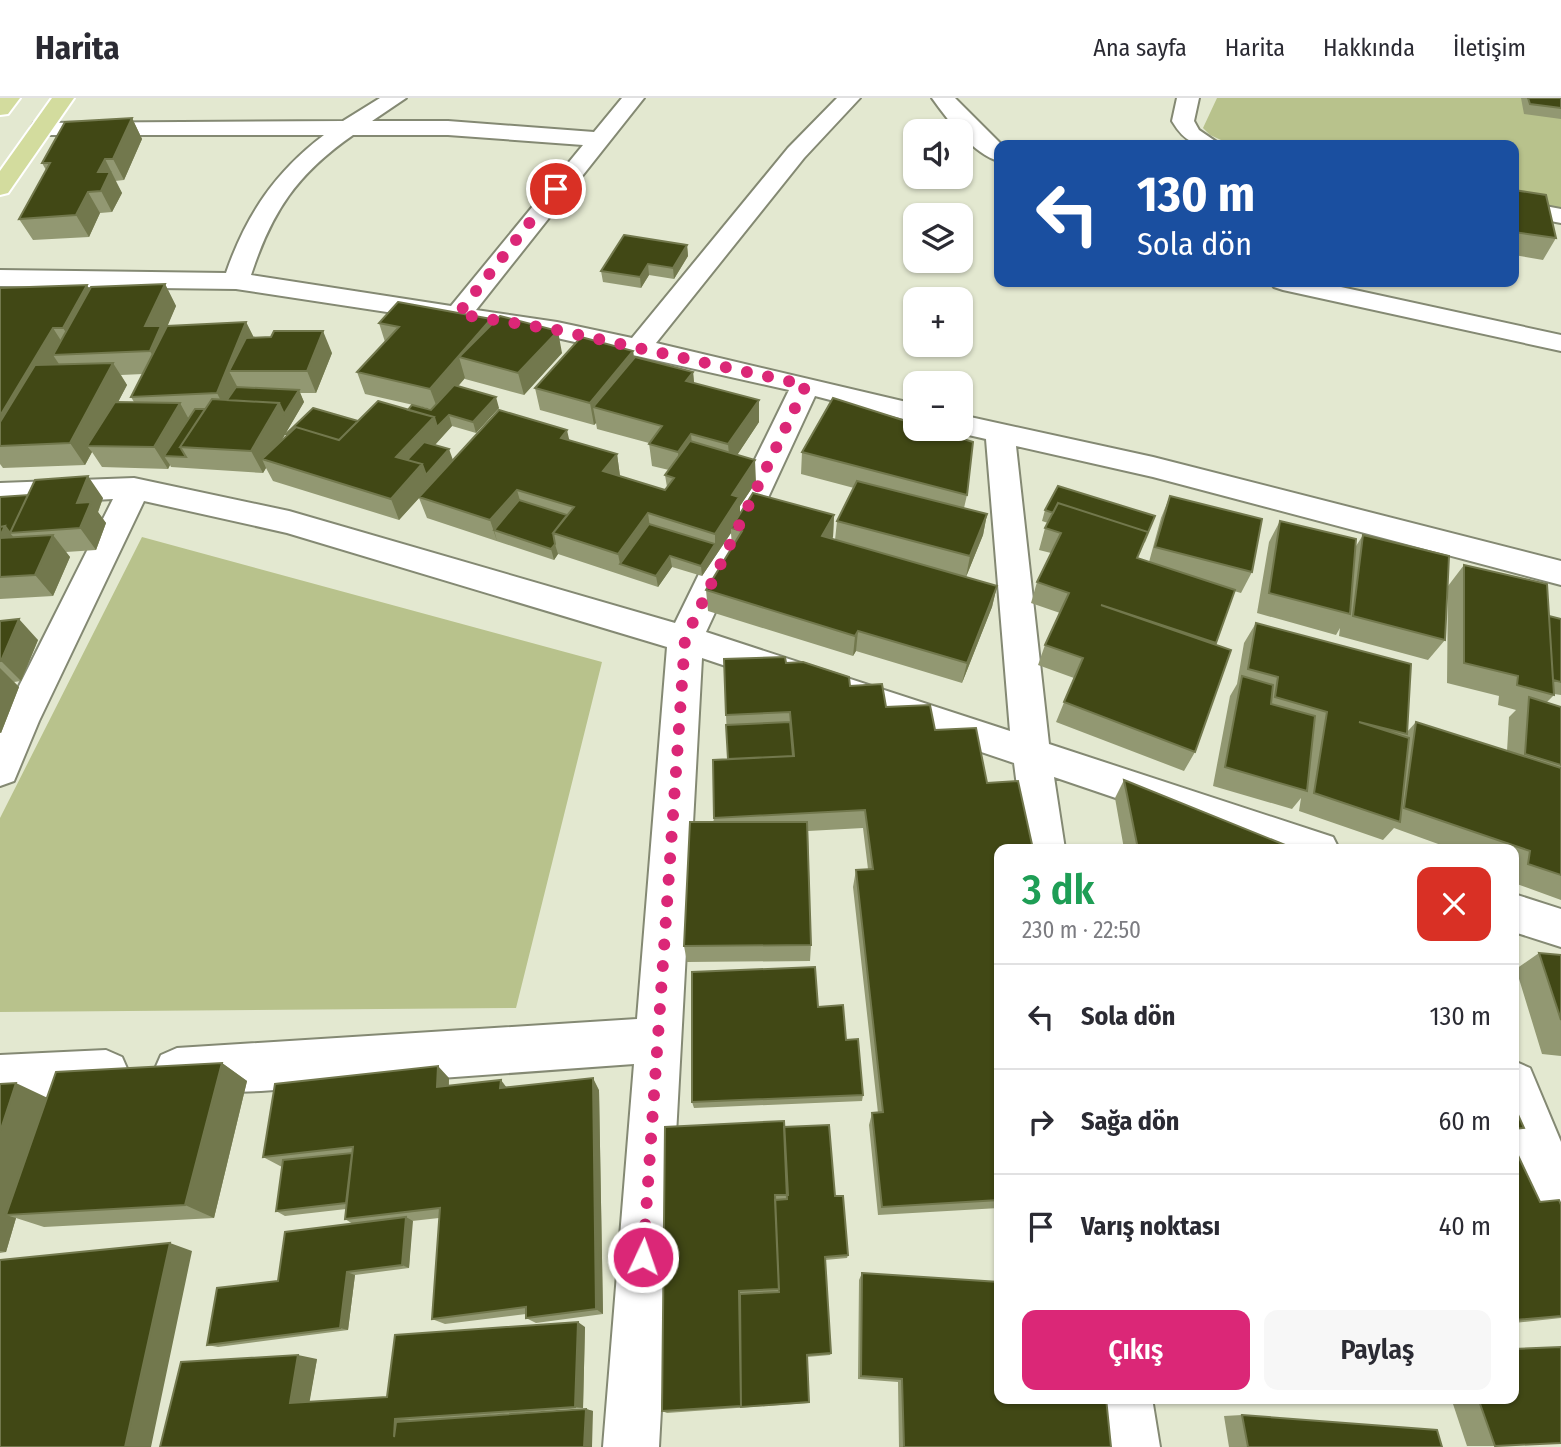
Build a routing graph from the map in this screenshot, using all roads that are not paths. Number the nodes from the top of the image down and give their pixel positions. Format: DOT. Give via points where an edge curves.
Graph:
graph roads {
  1 [pos="9,98"];
  2 [pos="63,98"];
  3 [pos="395,98"];
  4 [pos="633,98"];
  5 [pos="849,98"];
  6 [pos="943,98"];
  7 [pos="1188,98"];
  8 [pos="0,109"];
  9 [pos="349,127"];
  10 [pos="42,128"];
  11 [pos="597,139"];
  12 [pos="1201,140"];
  13 [pos="994,150"];
  14 [pos="0,188"];
  15 [pos="1519,208"];
  16 [pos="1561,216"];
  17 [pos="0,278"];
  18 [pos="236,281"];
  19 [pos="1306,287"];
  20 [pos="458,314"];
  21 [pos="1561,343"];
  22 [pos="638,348"];
  23 [pos="806,385"];
  24 [pos="903,410"];
  25 [pos="973,427"];
  26 [pos="1000,433"];
  27 [pos="134,488"];
  28 [pos="0,494"];
  29 [pos="1561,573"];
  30 [pos="685,639"];
  31 [pos="1031,752"];
  32 [pos="0,770"];
  33 [pos="1044,844"];
  34 [pos="1304,844"];
  35 [pos="1519,915"];
  36 [pos="1561,928"];
  37 [pos="657,1041"];
  38 [pos="0,1078"];
  39 [pos="1519,1097"];
  40 [pos="1561,1202"];
  41 [pos="1126,1404"];
  42 [pos="631,1447"];
  43 [pos="1132,1447"];
  1 -- 8 [label="main road"];
  2 -- 10 [label="main road"];
  3 -- 9 [label="street"];
  4 -- 11 [label="street"];
  5 -- 22 [label="street" via="796,153"];
  6 -- 13 [label="street"];
  7 -- 12 [label="street" via="1183,121"];
  9 -- 10 [label="street" via="299,117"];
  9 -- 11 [label="street" via="448,128"];
  9 -- 18 [label="street" via="283,183 259,220"];
  10 -- 14 [label="main road"];
  11 -- 20 [label="street"];
  15 -- 16 [label="street"];
  17 -- 18 [label="street"];
  18 -- 20 [label="street"];
  19 -- 21 [label="street"];
  20 -- 22 [label="street"];
  22 -- 23 [label="street"];
  23 -- 24 [label="street"];
  23 -- 30 [label="street"];
  25 -- 26 [label="street"];
  26 -- 29 [label="street" via="1153,467"];
  26 -- 31 [label="street"];
  27 -- 28 [label="street"];
  27 -- 30 [label="street" via="289,522"];
  27 -- 32 [label="street"];
  30 -- 31 [label="street"];
  30 -- 37 [label="street"];
  31 -- 33 [label="street"];
  31 -- 34 [label="street"];
  35 -- 36 [label="street"];
  37 -- 38 [label="street" via="261,1068"];
  37 -- 42 [label="street"];
  39 -- 40 [label="street"];
  41 -- 43 [label="street"];
}
